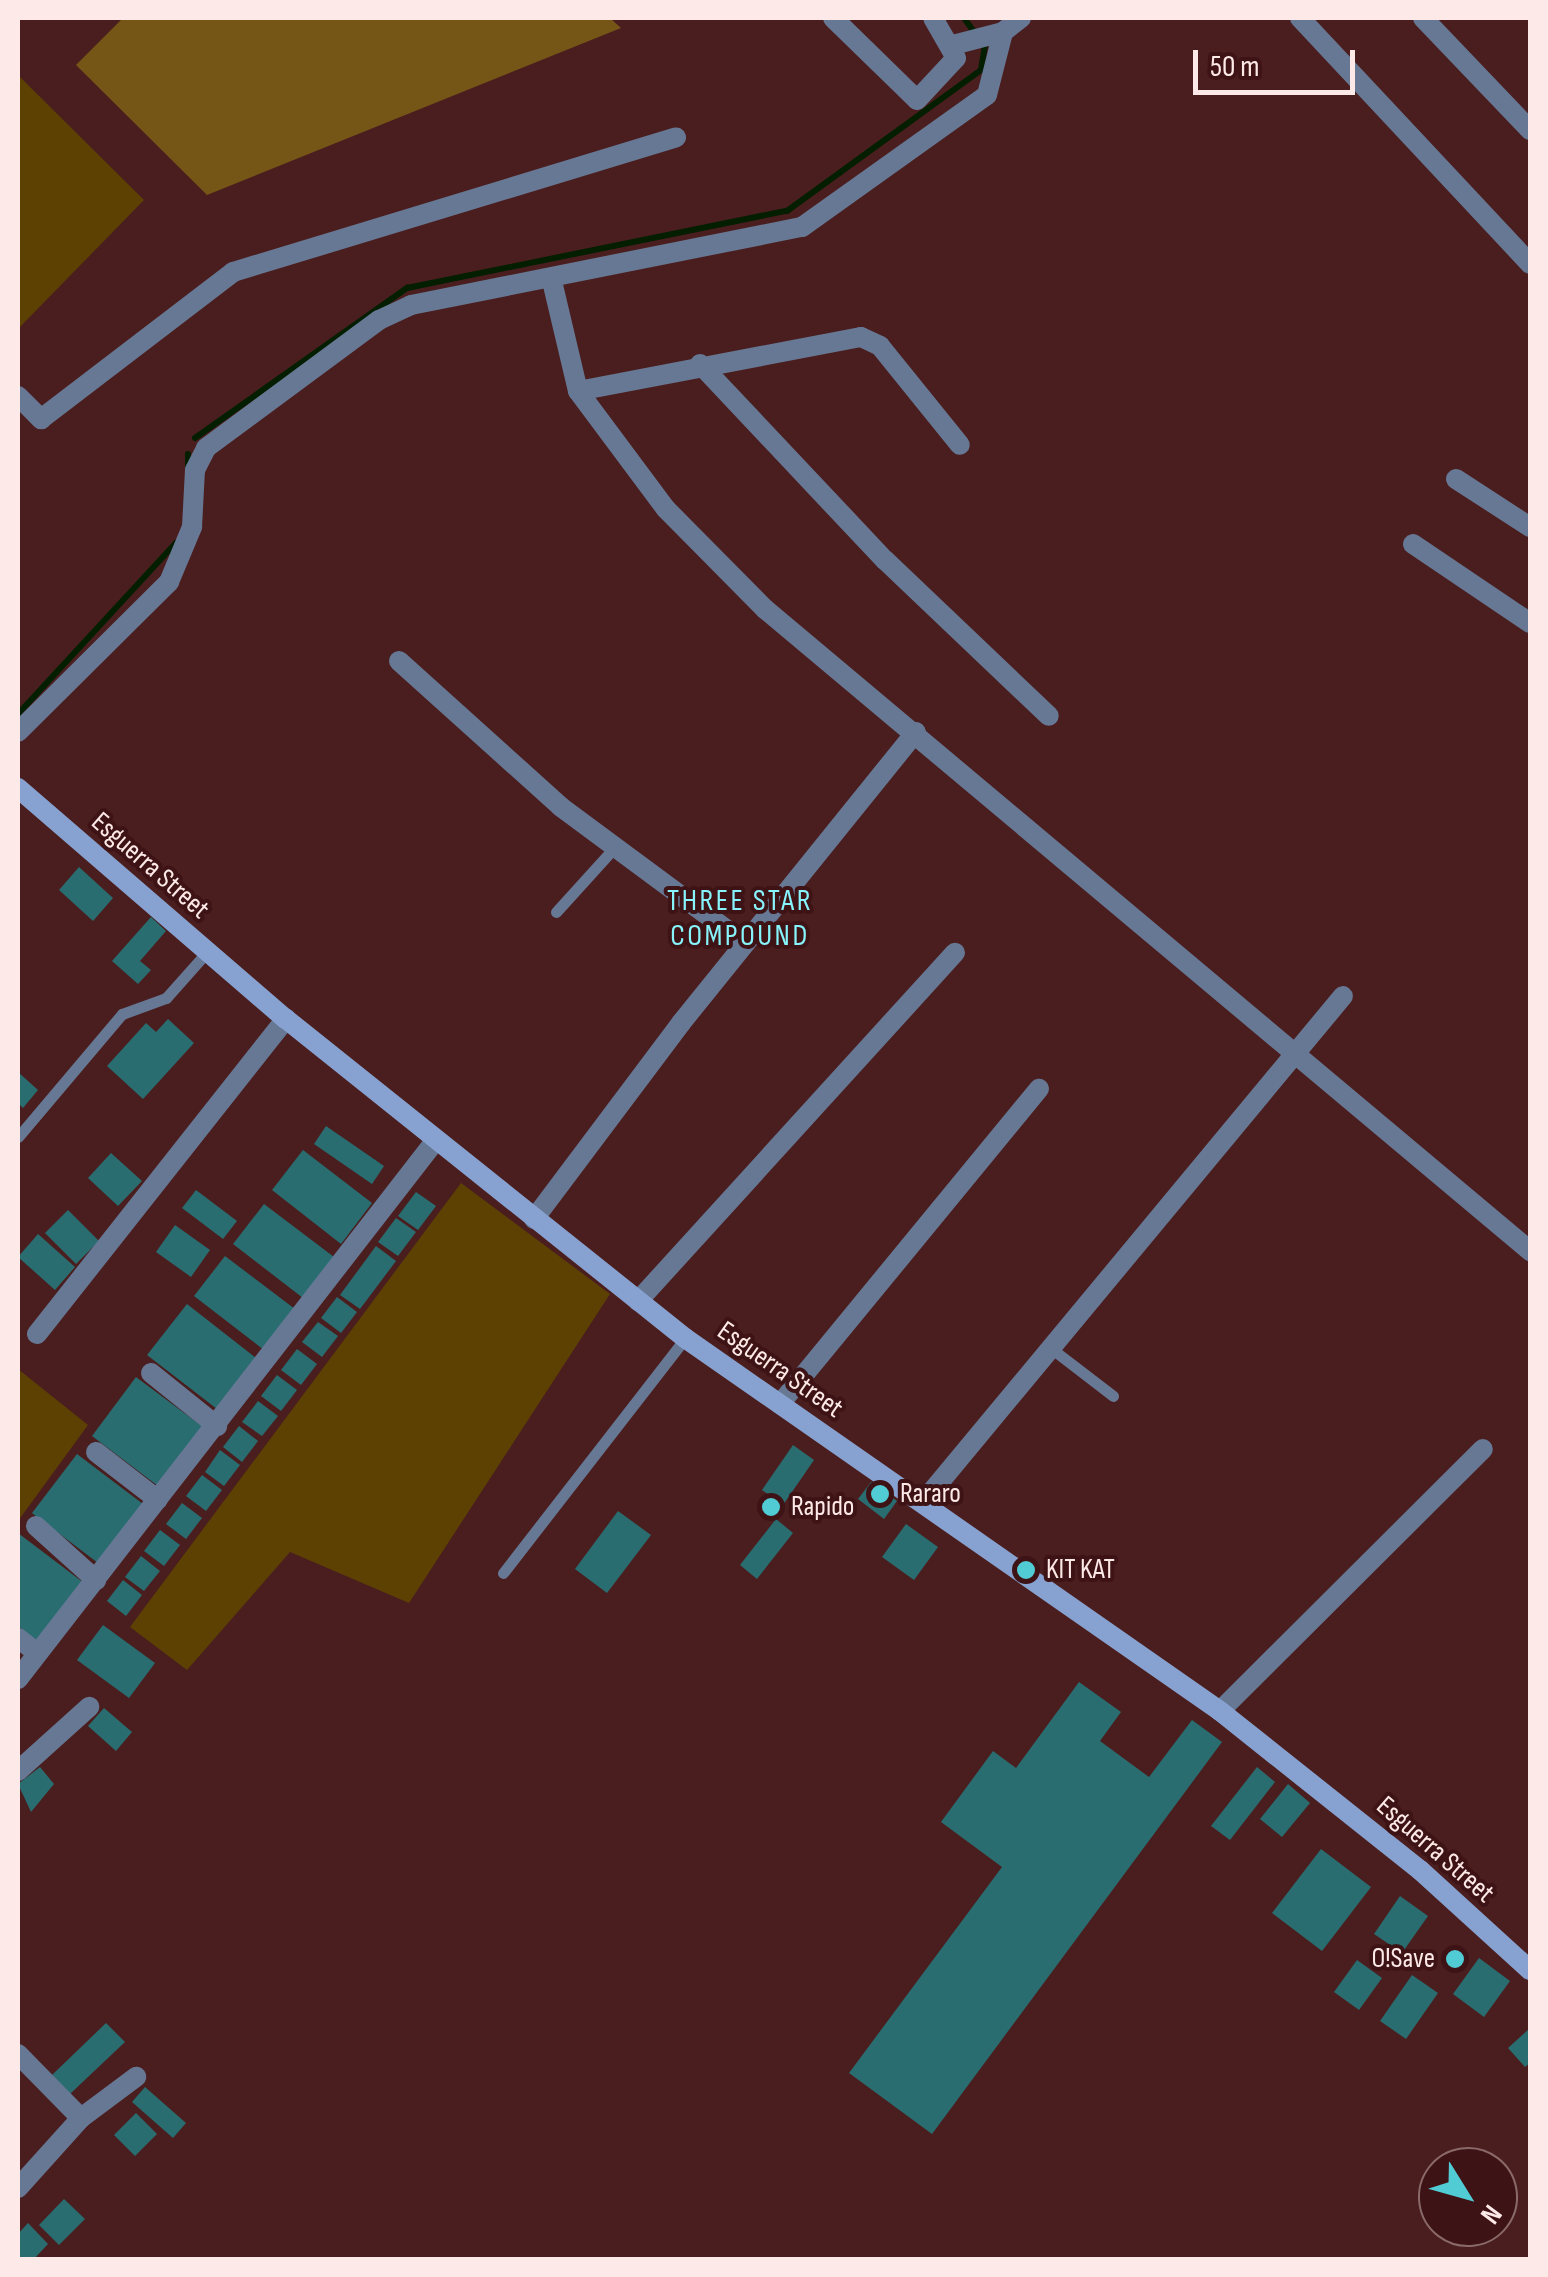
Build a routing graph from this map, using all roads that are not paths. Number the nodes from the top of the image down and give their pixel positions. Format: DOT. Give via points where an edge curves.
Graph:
graph roads {
  1 [pos="833,18"];
  2 [pos="933,18"];
  3 [pos="1020,18"];
  4 [pos="1300,18"];
  5 [pos="1424,18"];
  6 [pos="1004,32"];
  7 [pos="953,46"];
  8 [pos="1530,130"];
  9 [pos="676,136"];
  10 [pos="1530,264"];
  11 [pos="552,281"];
  12 [pos="700,364"];
  13 [pos="578,391"];
  14 [pos="18,396"];
  15 [pos="960,445"];
  16 [pos="1456,479"];
  17 [pos="1530,527"];
  18 [pos="1413,544"];
  19 [pos="1530,623"];
  20 [pos="400,661"];
  21 [pos="1049,716"];
  22 [pos="18,732"];
  23 [pos="916,732"];
  24 [pos="18,788"];
  25 [pos="615,847"];
  26 [pos="556,912"];
  27 [pos="745,943"];
  28 [pos="207,952"];
  29 [pos="955,953"];
  30 [pos="1344,996"];
  31 [pos="286,1019"];
  32 [pos="1292,1058"];
  33 [pos="1040,1089"];
  34 [pos="18,1138"];
  35 [pos="435,1142"];
  36 [pos="534,1219"];
  37 [pos="1530,1252"];
  38 [pos="638,1301"];
  39 [pos="37,1334"];
  40 [pos="685,1338"];
  41 [pos="1052,1349"];
  42 [pos="151,1373"];
  43 [pos="1113,1396"];
  44 [pos="780,1404"];
  45 [pos="217,1426"];
  46 [pos="1483,1449"];
  47 [pos="96,1452"];
  48 [pos="158,1500"];
  49 [pos="924,1501"];
  50 [pos="36,1526"];
  51 [pos="503,1572"];
  52 [pos="96,1580"];
  53 [pos="18,1638"];
  54 [pos="38,1654"];
  55 [pos="18,1679"];
  56 [pos="89,1707"];
  57 [pos="1220,1711"];
  58 [pos="18,1771"];
  59 [pos="1530,1970"];
  60 [pos="18,2054"];
  61 [pos="136,2077"];
  62 [pos="80,2118"];
  63 [pos="18,2188"];
  1 -- 7 [label="street" via="912,100 954,64"];
  2 -- 7 [label="street"];
  3 -- 6 [label="street"];
  4 -- 10 [label="street"];
  5 -- 8 [label="street"];
  6 -- 7 [label="street"];
  6 -- 11 [label="street" via="987,94 802,227"];
  9 -- 14 [label="street" via="232,272 41,419"];
  11 -- 13 [label="street"];
  11 -- 22 [label="street" via="398,310 223,431 195,470 192,526 169,582"];
  12 -- 13 [label="street"];
  12 -- 15 [label="street" via="865,338 880,346"];
  12 -- 21 [label="street" via="885,560"];
  13 -- 23 [label="street" via="666,508 764,609"];
  16 -- 17 [label="street"];
  18 -- 19 [label="street"];
  20 -- 25 [label="street" via="561,807"];
  23 -- 27 [label="street"];
  23 -- 32 [label="street"];
  24 -- 28 [label="main road, Esguerra Street"];
  25 -- 26 [label="lane"];
  25 -- 27 [label="street"];
  27 -- 36 [label="street"];
  28 -- 31 [label="main road, Esguerra Street"];
  28 -- 34 [label="lane" via="166,998 122,1014"];
  29 -- 38 [label="street"];
  30 -- 32 [label="street"];
  31 -- 35 [label="main road, Esguerra Street"];
  31 -- 39 [label="street"];
  32 -- 37 [label="street"];
  32 -- 41 [label="street" via="1124,1252"];
  33 -- 44 [label="street"];
  35 -- 36 [label="main road, Esguerra Street"];
  35 -- 45 [label="street"];
  36 -- 38 [label="main road, Esguerra Street"];
  38 -- 40 [label="main road, Esguerra Street"];
  40 -- 44 [label="main road, Esguerra Street"];
  40 -- 51 [label="lane"];
  41 -- 43 [label="lane"];
  41 -- 49 [label="street"];
  42 -- 45 [label="street"];
  44 -- 49 [label="main road, Esguerra Street"];
  45 -- 48 [label="street"];
  46 -- 57 [label="street"];
  47 -- 48 [label="street"];
  48 -- 52 [label="street"];
  49 -- 57 [label="main road, Esguerra Street"];
  50 -- 52 [label="street"];
  52 -- 54 [label="street"];
  53 -- 54 [label="street"];
  54 -- 55 [label="street"];
  56 -- 58 [label="street"];
  57 -- 59 [label="main road, Esguerra Street" via="1420,1870"];
  60 -- 62 [label="street"];
  61 -- 62 [label="street"];
  62 -- 63 [label="street"];
}
